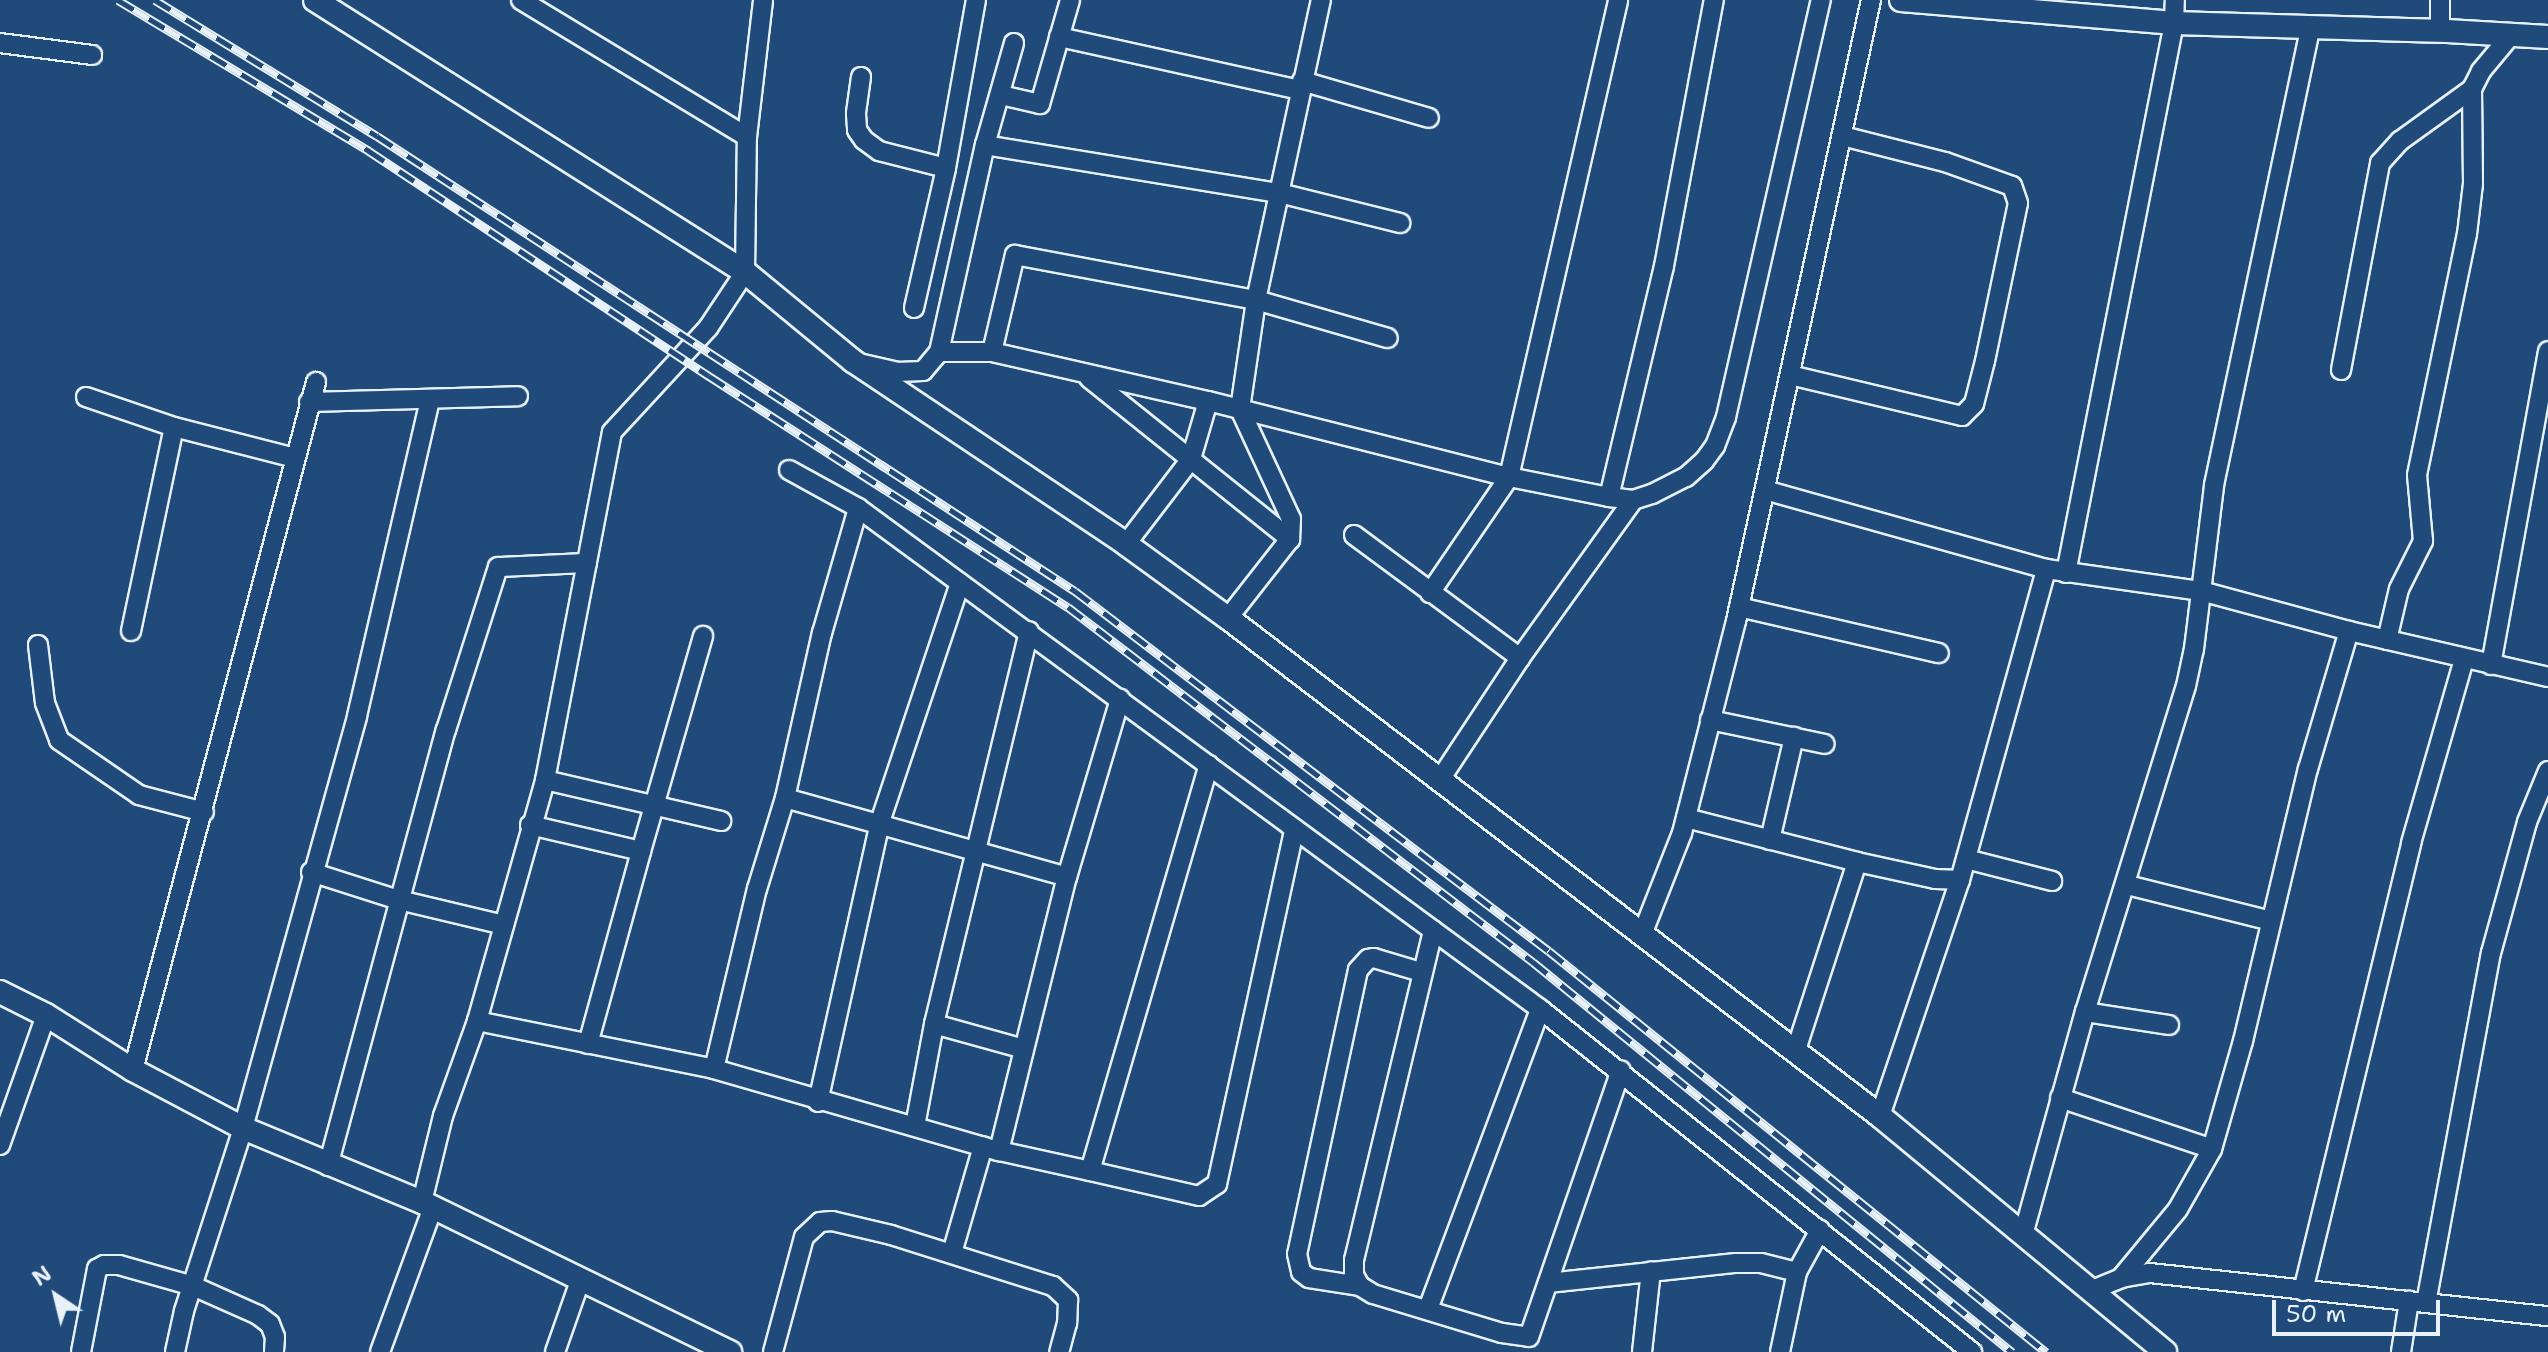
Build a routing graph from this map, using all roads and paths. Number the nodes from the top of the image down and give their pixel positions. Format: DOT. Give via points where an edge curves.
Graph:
graph roads {
  1 [pos="315,0"];
  2 [pos="521,0"];
  3 [pos="763,0"];
  4 [pos="976,0"];
  5 [pos="1070,0"];
  6 [pos="1321,0"];
  7 [pos="1618,0"];
  8 [pos="1714,0"];
  9 [pos="1821,0"];
  10 [pos="1871,0"];
  11 [pos="1901,0"];
  12 [pos="2175,0"];
  13 [pos="2440,0"];
  14 [pos="2070,7"];
  15 [pos="2174,23"];
  16 [pos="2311,26"];
  17 [pos="2440,30"];
  18 [pos="2511,35"];
  19 [pos="1059,37"];
  20 [pos="2548,37"];
  21 [pos="0,43"];
  22 [pos="1014,43"];
  23 [pos="92,55"];
  24 [pos="861,77"];
  25 [pos="1301,86"];
  26 [pos="2472,89"];
  27 [pos="1001,95"];
  28 [pos="1429,118"];
  29 [pos="1842,136"];
  30 [pos="747,137"];
  31 [pos="985,145"];
  32 [pos="946,168"];
  33 [pos="1279,193"];
  34 [pos="1400,223"];
  35 [pos="745,272"];
  36 [pos="1256,300"];
  37 [pos="914,308"];
  38 [pos="1388,338"];
  39 [pos="2548,351"];
  40 [pos="939,352"];
  41 [pos="992,352"];
  42 [pos="853,361"];
  43 [pos="2341,370"];
  44 [pos="1083,374"];
  45 [pos="1790,375"];
  46 [pos="316,382"];
  47 [pos="518,396"];
  48 [pos="86,397"];
  49 [pos="430,399"];
  50 [pos="1208,401"];
  51 [pos="309,402"];
  52 [pos="1240,409"];
  53 [pos="174,427"];
  54 [pos="295,458"];
  55 [pos="1191,459"];
  56 [pos="789,470"];
  57 [pos="1509,477"];
  58 [pos="1765,490"];
  59 [pos="1609,497"];
  60 [pos="1633,500"];
  61 [pos="858,508"];
  62 [pos="1354,535"];
  63 [pos="1290,539"];
  64 [pos="1126,544"];
  65 [pos="587,563"];
  66 [pos="2046,569"];
  67 [pos="2066,573"];
  68 [pos="960,583"];
  69 [pos="2201,591"];
  70 [pos="1430,593"];
  71 [pos="1739,607"];
  72 [pos="1228,618"];
  73 [pos="131,631"];
  74 [pos="1029,631"];
  75 [pos="2349,631"];
  76 [pos="703,636"];
  77 [pos="2387,640"];
  78 [pos="38,645"];
  79 [pos="1939,653"];
  80 [pos="1520,658"];
  81 [pos="2464,659"];
  82 [pos="2491,665"];
  83 [pos="2548,677"];
  84 [pos="1120,699"];
  85 [pos="1710,720"];
  86 [pos="1794,737"];
  87 [pos="1825,744"];
  88 [pos="1209,765"];
  89 [pos="2548,771"];
  90 [pos="545,780"];
  91 [pos="1439,781"];
  92 [pos="785,798"];
  93 [pos="655,806"];
  94 [pos="204,812"];
  95 [pos="1686,818"];
  96 [pos="721,821"];
  97 [pos="880,822"];
  98 [pos="530,825"];
  99 [pos="1294,830"];
  100 [pos="1770,840"];
  101 [pos="979,850"];
  102 [pos="641,851"];
  103 [pos="1966,859"];
  104 [pos="1857,862"];
  105 [pos="311,872"];
  106 [pos="1067,877"];
  107 [pos="1960,880"];
  108 [pos="2052,881"];
  109 [pos="2127,885"];
  110 [pos="399,900"];
  111 [pos="2271,921"];
  112 [pos="504,925"];
  113 [pos="1433,930"];
  114 [pos="1643,932"];
  115 [pos="1421,972"];
  116 [pos="0,992"];
  117 [pos="1540,1009"];
  118 [pos="2085,1012"];
  119 [pos="46,1015"];
  120 [pos="477,1021"];
  121 [pos="934,1024"];
  122 [pos="2169,1025"];
  123 [pos="588,1044"];
  124 [pos="1024,1049"];
  125 [pos="1795,1053"];
  126 [pos="714,1069"];
  127 [pos="133,1070"];
  128 [pos="1621,1070"];
  129 [pos="2060,1098"];
  130 [pos="818,1102"];
  131 [pos="1880,1116"];
  132 [pos="915,1126"];
  133 [pos="243,1128"];
  134 [pos="0,1145"];
  135 [pos="991,1148"];
  136 [pos="2212,1149"];
  137 [pos="328,1166"];
  138 [pos="1090,1171"];
  139 [pos="427,1204"];
  140 [pos="1820,1230"];
  141 [pos="2023,1235"];
  142 [pos="952,1253"];
  143 [pos="1651,1271"];
  144 [pos="1797,1272"];
  145 [pos="2121,1278"];
  146 [pos="580,1281"];
  147 [pos="1548,1283"];
  148 [pos="193,1286"];
  149 [pos="1360,1286"];
  150 [pos="2092,1290"];
  151 [pos="2303,1291"];
  152 [pos="2418,1302"];
  153 [pos="1428,1309"];
  154 [pos="2548,1316"];
  155 [pos="718,1350"];
  156 [pos="81,1352"];
  157 [pos="175,1352"];
  158 [pos="274,1352"];
  159 [pos="380,1352"];
  160 [pos="555,1352"];
  161 [pos="773,1352"];
  162 [pos="1059,1352"];
  163 [pos="1642,1352"];
  164 [pos="1780,1352"];
  165 [pos="1972,1352"];
  166 [pos="2165,1352"];
  167 [pos="2401,1352"];
  1 -- 35 [label="street"];
  2 -- 30 [label="street"];
  3 -- 30 [label="street"];
  4 -- 32 [label="street"];
  5 -- 19 [label="street"];
  6 -- 25 [label="street"];
  7 -- 57 [label="street"];
  8 -- 59 [label="street" via="1664,266"];
  9 -- 60 [label="street" via="1721,431 1704,461 1686,477"];
  10 -- 29 [label="street"];
  11 -- 14 [label="street"];
  12 -- 15 [label="street"];
  13 -- 17 [label="street"];
  14 -- 15 [label="street"];
  15 -- 16 [label="street"];
  15 -- 67 [label="street"];
  16 -- 17 [label="street"];
  16 -- 69 [label="street" via="2214,485"];
  17 -- 18 [label="street"];
  18 -- 20 [label="street"];
  18 -- 26 [label="street"];
  19 -- 25 [label="street"];
  19 -- 27 [label="street" via="1040,104"];
  21 -- 23 [label="street"];
  22 -- 27 [label="street"];
  24 -- 32 [label="street" via="856,114 864,140 879,151"];
  25 -- 28 [label="street"];
  25 -- 33 [label="street"];
  26 -- 43 [label="street" via="2400,141 2380,163"];
  26 -- 77 [label="street" via="2473,184 2467,234 2417,475 2423,541 2399,589"];
  27 -- 31 [label="street"];
  29 -- 45 [label="street"];
  29 -- 45 [label="street" via="1945,162 2012,186 2018,203 1985,361 1974,404 1962,416"];
  30 -- 35 [label="street"];
  31 -- 33 [label="street"];
  31 -- 40 [label="street"];
  32 -- 37 [label="street"];
  33 -- 34 [label="street"];
  33 -- 36 [label="street"];
  35 -- 42 [label="street"];
  35 -- 65 [label="street" via="701,336 612,432"];
  36 -- 38 [label="street"];
  36 -- 41 [label="street" via="1015,255"];
  36 -- 52 [label="street"];
  39 -- 82 [label="street"];
  40 -- 41 [label="street"];
  40 -- 42 [label="street" via="923,371 897,372"];
  41 -- 44 [label="street"];
  42 -- 64 [label="street"];
  44 -- 50 [label="street"];
  44 -- 55 [label="street"];
  45 -- 58 [label="street"];
  46 -- 51 [label="street"];
  47 -- 49 [label="street"];
  48 -- 53 [label="street"];
  49 -- 51 [label="street"];
  49 -- 105 [label="street" via="357,716"];
  50 -- 52 [label="street"];
  50 -- 55 [label="street"];
  51 -- 54 [label="street"];
  52 -- 57 [label="street"];
  52 -- 63 [label="street" via="1291,519"];
  53 -- 54 [label="street"];
  53 -- 73 [label="street"];
  54 -- 94 [label="street"];
  55 -- 63 [label="street"];
  55 -- 64 [label="street"];
  56 -- 61 [label="street"];
  57 -- 59 [label="street"];
  57 -- 70 [label="street"];
  58 -- 66 [label="street"];
  58 -- 71 [label="street"];
  59 -- 60 [label="street"];
  60 -- 80 [label="street"];
  61 -- 68 [label="street"];
  61 -- 92 [label="street" via="822,633"];
  62 -- 70 [label="street"];
  63 -- 72 [label="street"];
  64 -- 72 [label="street"];
  65 -- 90 [label="street"];
  65 -- 110 [label="street" via="498,567"];
  66 -- 67 [label="street"];
  66 -- 103 [label="street"];
  67 -- 69 [label="street"];
  68 -- 74 [label="street"];
  68 -- 97 [label="street"];
  69 -- 75 [label="street"];
  69 -- 109 [label="street" via="2186,686"];
  70 -- 80 [label="street"];
  71 -- 79 [label="street"];
  71 -- 85 [label="street"];
  72 -- 91 [label="street"];
  74 -- 84 [label="street"];
  74 -- 101 [label="street"];
  75 -- 77 [label="street"];
  75 -- 111 [label="street"];
  76 -- 93 [label="street"];
  77 -- 81 [label="street"];
  78 -- 94 [label="street" via="45,703 59,740 139,795"];
  80 -- 91 [label="street"];
  81 -- 82 [label="street"];
  81 -- 151 [label="street" via="2411,843"];
  82 -- 83 [label="street"];
  84 -- 88 [label="street"];
  84 -- 106 [label="street"];
  85 -- 86 [label="street"];
  85 -- 95 [label="street"];
  86 -- 87 [label="street"];
  86 -- 100 [label="street"];
  88 -- 99 [label="street"];
  88 -- 138 [label="street"];
  89 -- 152 [label="street" via="2527,822 2491,953"];
  90 -- 93 [label="street"];
  90 -- 98 [label="street"];
  91 -- 114 [label="street"];
  92 -- 97 [label="street"];
  92 -- 126 [label="street" via="757,889"];
  93 -- 96 [label="street"];
  93 -- 102 [label="street"];
  94 -- 127 [label="street"];
  95 -- 100 [label="street"];
  95 -- 114 [label="street"];
  97 -- 101 [label="street"];
  97 -- 130 [label="street"];
  98 -- 102 [label="street"];
  98 -- 112 [label="street"];
  99 -- 113 [label="street"];
  99 -- 138 [label="street" via="1217,1184 1199,1196"];
  100 -- 104 [label="street"];
  101 -- 106 [label="street"];
  101 -- 121 [label="street"];
  102 -- 123 [label="street"];
  103 -- 107 [label="street"];
  103 -- 108 [label="street"];
  104 -- 107 [label="street"];
  104 -- 125 [label="street"];
  105 -- 110 [label="street"];
  105 -- 133 [label="street"];
  106 -- 124 [label="street"];
  107 -- 131 [label="street"];
  109 -- 111 [label="street"];
  109 -- 118 [label="street"];
  110 -- 112 [label="street"];
  110 -- 137 [label="street"];
  111 -- 136 [label="street"];
  112 -- 120 [label="street"];
  113 -- 115 [label="street"];
  113 -- 117 [label="street"];
  114 -- 125 [label="street"];
  115 -- 149 [label="street" via="1354,1260"];
  115 -- 149 [label="street" via="1374,958 1358,970 1297,1254 1301,1272 1309,1278"];
  116 -- 119 [label="street"];
  117 -- 128 [label="street"];
  117 -- 153 [label="street"];
  118 -- 122 [label="street"];
  118 -- 129 [label="street"];
  119 -- 127 [label="street"];
  119 -- 134 [label="street"];
  120 -- 123 [label="street"];
  120 -- 139 [label="street" via="443,1116"];
  121 -- 124 [label="street"];
  121 -- 132 [label="street"];
  123 -- 126 [label="street"];
  124 -- 135 [label="street"];
  125 -- 131 [label="street"];
  126 -- 130 [label="street"];
  127 -- 133 [label="street"];
  128 -- 140 [label="street"];
  128 -- 147 [label="street"];
  129 -- 136 [label="street"];
  129 -- 141 [label="street"];
  130 -- 132 [label="street"];
  131 -- 141 [label="street"];
  132 -- 135 [label="street"];
  133 -- 137 [label="street"];
  133 -- 148 [label="street"];
  135 -- 138 [label="street"];
  135 -- 142 [label="street"];
  136 -- 145 [label="street" via="2178,1209"];
  137 -- 139 [label="street"];
  139 -- 146 [label="street"];
  139 -- 159 [label="street"];
  140 -- 144 [label="street"];
  140 -- 165 [label="street"];
  141 -- 150 [label="street"];
  142 -- 161 [label="street" via="820,1222 804,1237"];
  142 -- 162 [label="street" via="1061,1291 1068,1313"];
  143 -- 144 [label="street" via="1748,1262"];
  143 -- 147 [label="street"];
  143 -- 163 [label="street"];
  144 -- 164 [label="street"];
  145 -- 150 [label="street"];
  145 -- 151 [label="street" via="2150,1273"];
  146 -- 155 [label="street"];
  146 -- 160 [label="street"];
  147 -- 153 [label="street" via="1532,1333 1524,1339"];
  148 -- 156 [label="street" via="104,1265 93,1279"];
  148 -- 157 [label="street"];
  148 -- 158 [label="street" via="270,1324"];
  149 -- 153 [label="street"];
  150 -- 166 [label="street"];
  151 -- 152 [label="street"];
  152 -- 154 [label="street"];
  152 -- 167 [label="street"];
}
